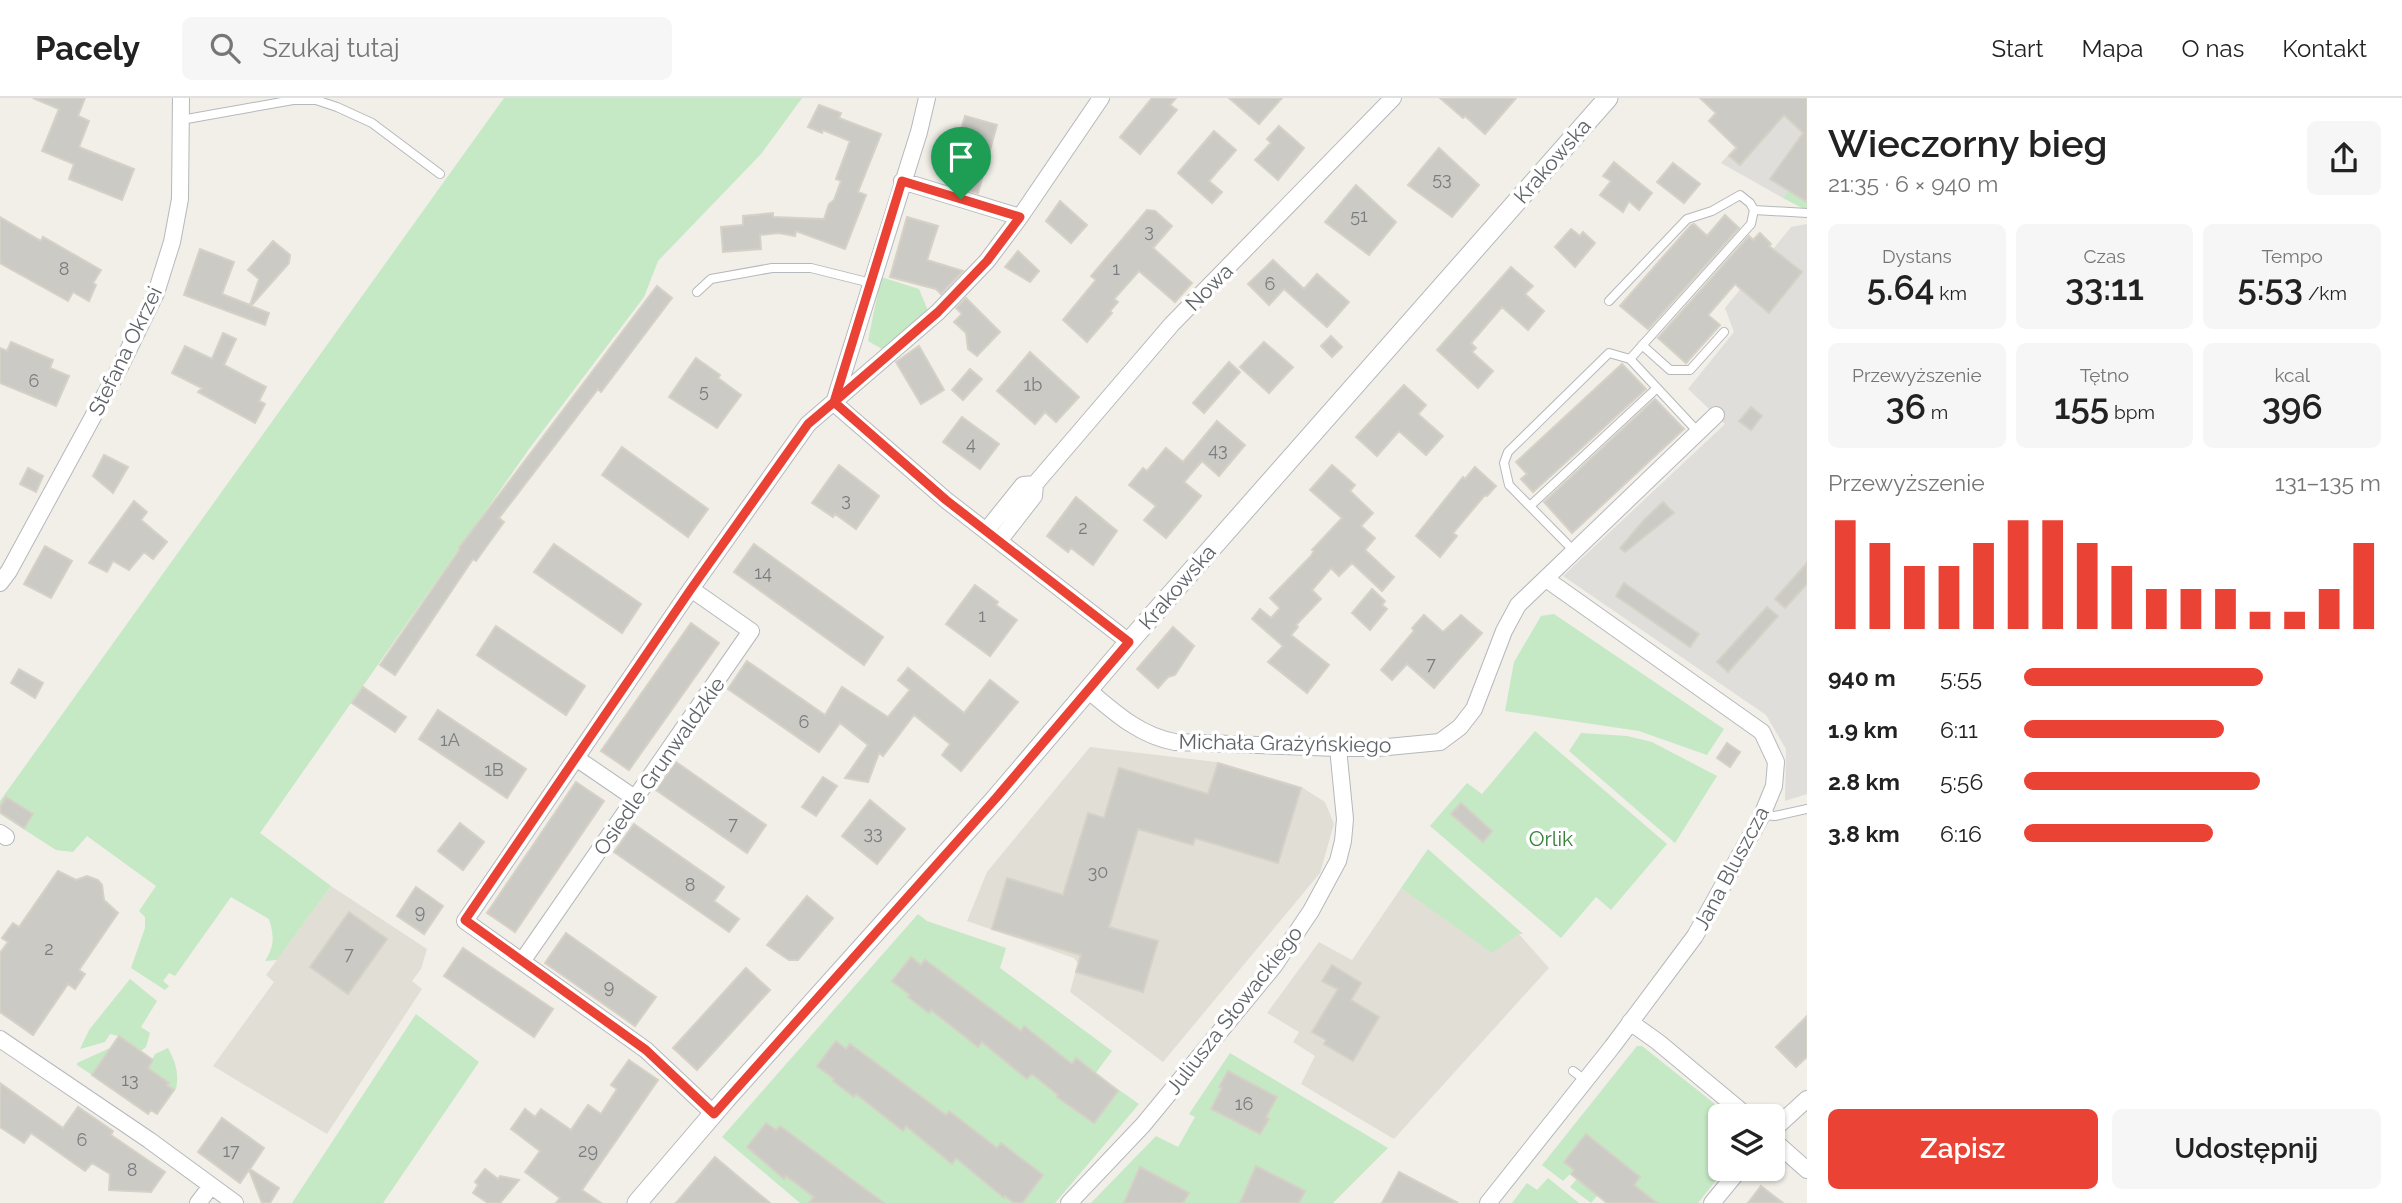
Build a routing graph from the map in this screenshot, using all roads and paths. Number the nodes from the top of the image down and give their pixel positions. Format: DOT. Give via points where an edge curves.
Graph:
graph roads {
  1 [pos="181,98"];
  2 [pos="927,98"];
  3 [pos="1101,98"];
  4 [pos="1393,98"];
  5 [pos="1608,98"];
  6 [pos="181,120"];
  7 [pos="440,174"];
  8 [pos="902,181"];
  9 [pos="1754,209"];
  10 [pos="1807,213"];
  11 [pos="1020,217"];
  12 [pos="871,282"];
  13 [pos="697,292"];
  14 [pos="1609,301"];
  15 [pos="1724,332"];
  16 [pos="1642,345"];
  17 [pos="1630,359"];
  18 [pos="1657,388"];
  19 [pos="834,402"];
  20 [pos="1716,415"];
  21 [pos="1699,433"];
  22 [pos="1035,484"];
  23 [pos="1530,506"];
  24 [pos="986,531"];
  25 [pos="999,541"];
  26 [pos="1574,551"];
  27 [pos="1546,579"];
  28 [pos="0,583"];
  29 [pos="691,589"];
  30 [pos="1129,642"];
  31 [pos="1088,690"];
  32 [pos="1338,748"];
  33 [pos="576,758"];
  34 [pos="636,799"];
  35 [pos="1807,809"];
  36 [pos="1762,815"];
  37 [pos="523,960"];
  38 [pos="1630,1022"];
  39 [pos="0,1039"];
  40 [pos="1807,1099"];
  41 [pos="1733,1104"];
  42 [pos="714,1114"];
  43 [pos="1785,1119"];
  44 [pos="1785,1151"];
  45 [pos="1807,1170"];
  46 [pos="1730,1181"];
  47 [pos="211,1186"];
  48 [pos="198,1203"];
  49 [pos="235,1203"];
  50 [pos="637,1203"];
  51 [pos="1069,1203"];
  52 [pos="1488,1203"];
  53 [pos="1712,1203"];
  1 -- 6 [label="street, Stefana Okrzei"];
  2 -- 8 [label="street"];
  3 -- 11 [label="street"];
  4 -- 22 [label="street, Nowa" via="1172,324"];
  5 -- 30 [label="street, Krakowska"];
  6 -- 7 [label="lane" via="316,100 372,123"];
  6 -- 28 [label="street, Stefana Okrzei" via="180,199 156,293"];
  8 -- 11 [label="street"];
  8 -- 12 [label="street"];
  9 -- 10 [label="lane"];
  9 -- 14 [label="lane" via="1740,195 1687,219"];
  9 -- 16 [label="lane" via="1751,224"];
  11 -- 19 [label="street" via="987,261 938,312"];
  12 -- 13 [label="lane" via="811,268 772,268 711,279"];
  12 -- 19 [label="street"];
  15 -- 16 [label="lane" via="1690,370 1680,372 1670,370"];
  16 -- 17 [label="lane"];
  17 -- 18 [label="lane"];
  17 -- 23 [label="lane" via="1609,353 1508,452 1505,476"];
  18 -- 21 [label="lane"];
  18 -- 23 [label="lane"];
  19 -- 24 [label="street"];
  19 -- 29 [label="street" via="808,424"];
  20 -- 21 [label="street, Michała Grażyńskiego"];
  21 -- 26 [label="street, Michała Grażyńskiego"];
  22 -- 24 [label="street, Nowa" via="1024,485"];
  22 -- 25 [label="street, Nowa" via="1034,496"];
  23 -- 26 [label="lane"];
  24 -- 25 [label="street"];
  25 -- 30 [label="street"];
  26 -- 27 [label="street, Michała Grażyńskiego"];
  27 -- 32 [label="street, Michała Grażyńskiego" via="1518,605 1474,709 1460,727 1440,742"];
  27 -- 36 [label="street, Jana Bluszcza" via="1762,732 1776,762 1774,786"];
  29 -- 33 [label="street"];
  29 -- 34 [label="street, Osiedle Grunwaldzkie" via="751,631"];
  30 -- 31 [label="street, Krakowska"];
  31 -- 32 [label="street, Michała Grażyńskiego" via="1157,739"];
  31 -- 42 [label="street, Krakowska"];
  32 -- 51 [label="street, Juliusza Słowackiego" via="1343,841 1338,861 1311,911 1274,966 1143,1125"];
  33 -- 34 [label="street"];
  33 -- 37 [label="street" via="465,920"];
  34 -- 37 [label="street, Osiedle Grunwaldzkie"];
  35 -- 36 [label="lane"];
  36 -- 38 [label="street, Jana Bluszcza" via="1695,936"];
  37 -- 42 [label="street" via="646,1050"];
  38 -- 41 [label="street"];
  38 -- 52 [label="street, Jana Bluszcza" via="1579,1075"];
  39 -- 47 [label="street"];
  40 -- 43 [label="street"];
  42 -- 50 [label="street, Krakowska"];
  44 -- 45 [label="street"];
  46 -- 53 [label="street"];
  47 -- 48 [label="street"];
  47 -- 49 [label="street"];
}
